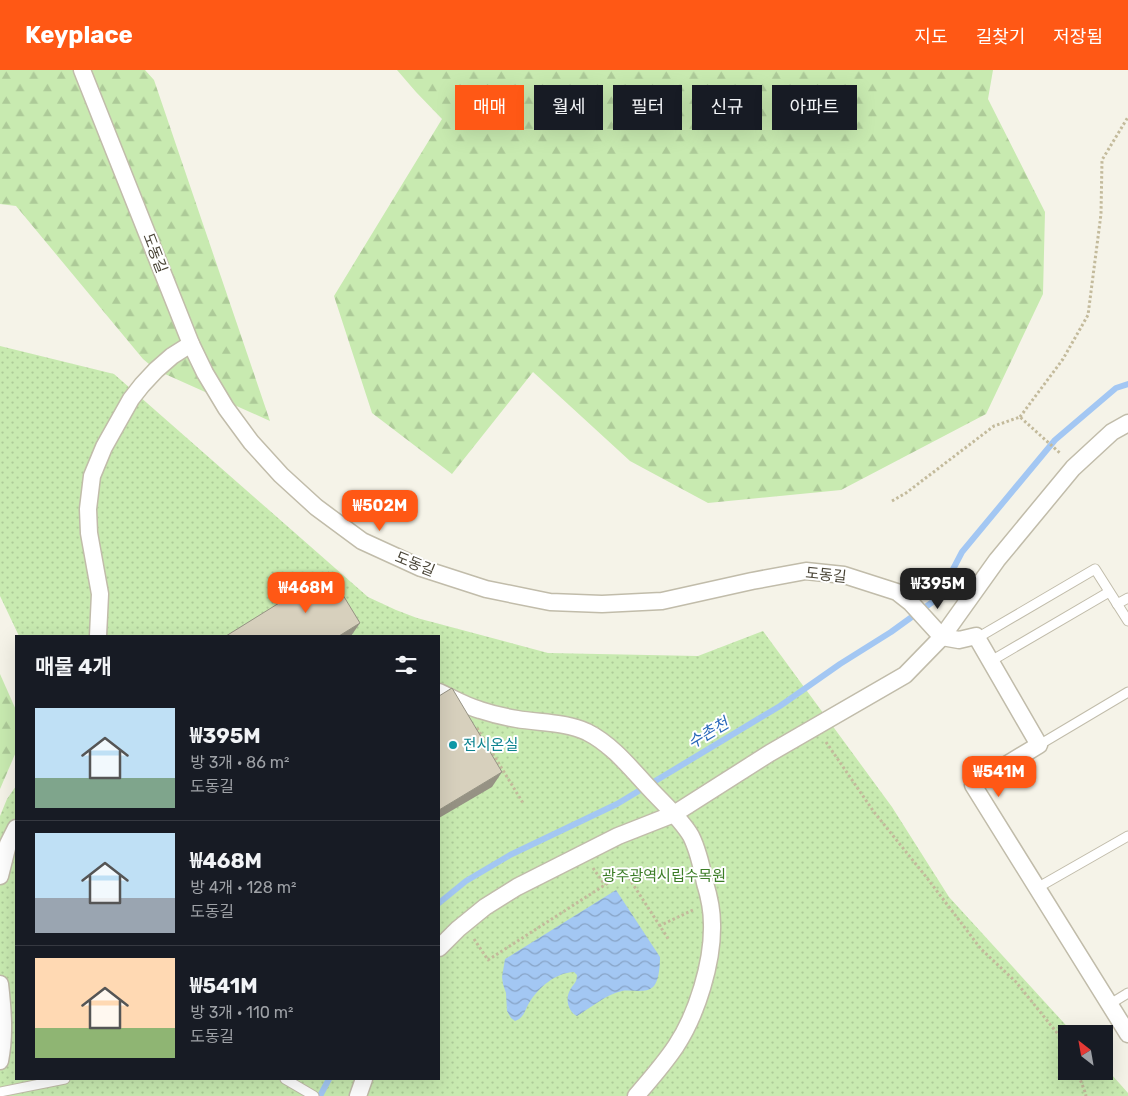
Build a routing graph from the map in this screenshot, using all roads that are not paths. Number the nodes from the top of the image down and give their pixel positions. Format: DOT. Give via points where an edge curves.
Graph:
graph roads {
  1 [pos="82,70"];
  2 [pos="191,344"];
  3 [pos="1128,423"];
  4 [pos="1109,592"];
  5 [pos="1128,598"];
  6 [pos="1117,604"];
  7 [pos="1128,621"];
  8 [pos="98,635"];
  9 [pos="976,636"];
  10 [pos="942,637"];
  11 [pos="991,661"];
  12 [pos="440,692"];
  13 [pos="1128,692"];
  14 [pos="1039,745"];
  15 [pos="674,814"];
  16 [pos="15,830"];
  17 [pos="1128,836"];
  18 [pos="0,876"];
  19 [pos="1037,888"];
  20 [pos="440,947"];
  21 [pos="0,984"];
  22 [pos="1128,993"];
  23 [pos="1110,1004"];
  24 [pos="1128,1034"];
  25 [pos="0,1061"];
  26 [pos="60,1080"];
  27 [pos="288,1080"];
  28 [pos="364,1080"];
  29 [pos="0,1092"];
  30 [pos="314,1096"];
  31 [pos="358,1096"];
  32 [pos="636,1096"];
  1 -- 2 [label="street, 도동길"];
  2 -- 8 [label="street" via="156,370 131,399 92,476 88,509 100,594"];
  2 -- 10 [label="street, 도동길" via="204,373 226,408 250,442 281,475 316,507 362,541 421,568 486,589 550,602 602,604 662,601 806,571 844,575 897,592"];
  3 -- 10 [label="street" via="1112,432 1074,468 996,560"];
  4 -- 6 [label="lane"];
  4 -- 9 [label="lane" via="1095,569"];
  4 -- 11 [label="lane"];
  5 -- 6 [label="lane"];
  6 -- 7 [label="lane"];
  9 -- 10 [label="street" via="959,640"];
  9 -- 11 [label="street"];
  10 -- 15 [label="street" via="906,675"];
  11 -- 14 [label="street"];
  12 -- 15 [label="street" via="497,715 580,729 604,742"];
  13 -- 14 [label="lane"];
  14 -- 19 [label="street" via="973,785"];
  15 -- 20 [label="street" via="618,836 538,875 485,907"];
  15 -- 32 [label="street" via="691,836 701,866 710,901 711,940 704,981 689,1022 677,1045"];
  16 -- 18 [label="street"];
  17 -- 19 [label="lane"];
  19 -- 23 [label="street"];
  21 -- 25 [label="street" via="3,1033"];
  22 -- 23 [label="lane"];
  23 -- 24 [label="street"];
  26 -- 29 [label="lane"];
  27 -- 30 [label="lane"];
  28 -- 31 [label="street"];
}
